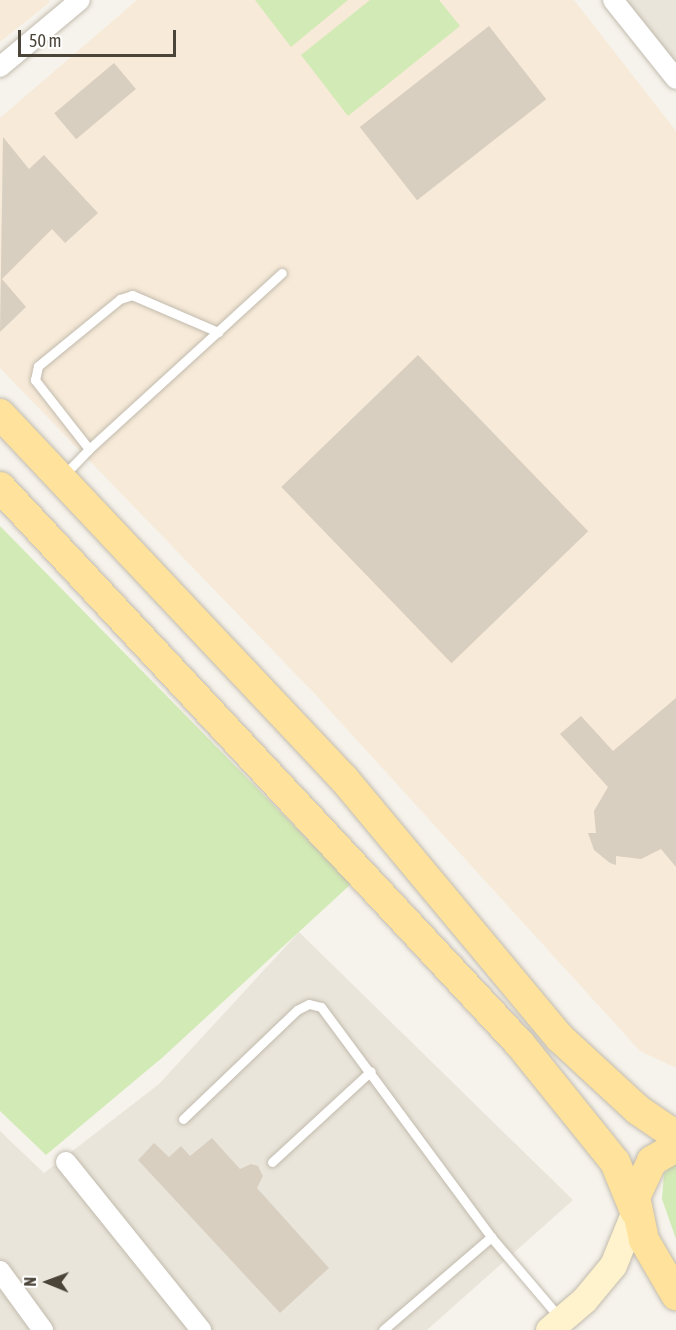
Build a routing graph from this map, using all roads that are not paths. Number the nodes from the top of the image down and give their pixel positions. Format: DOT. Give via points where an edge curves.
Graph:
graph roads {
  1 [pos="81,0"];
  2 [pos="613,0"];
  3 [pos="0,67"];
  4 [pos="675,77"];
  5 [pos="282,273"];
  6 [pos="218,332"];
  7 [pos="0,414"];
  8 [pos="89,449"];
  9 [pos="60,478"];
  10 [pos="0,487"];
  11 [pos="370,1071"];
  12 [pos="183,1119"];
  13 [pos="676,1136"];
  14 [pos="676,1147"];
  15 [pos="66,1162"];
  16 [pos="272,1162"];
  17 [pos="635,1211"];
  18 [pos="491,1238"];
  19 [pos="1,1276"];
  20 [pos="676,1295"];
  21 [pos="555,1325"];
  22 [pos="43,1330"];
  23 [pos="201,1330"];
  24 [pos="383,1330"];
  1 -- 3 [label="street"];
  2 -- 4 [label="street"];
  5 -- 6 [label="lane"];
  6 -- 8 [label="lane"];
  6 -- 8 [label="lane" via="132,295 120,299 38,366 35,380"];
  7 -- 9 [label="main road"];
  8 -- 9 [label="lane"];
  9 -- 13 [label="main road" via="344,779 560,1038 638,1110"];
  10 -- 17 [label="main road" via="520,1044 615,1162"];
  11 -- 12 [label="lane" via="321,1007 309,1004 297,1010"];
  11 -- 16 [label="lane"];
  11 -- 18 [label="lane"];
  14 -- 17 [label="main road" via="662,1153 644,1172"];
  15 -- 23 [label="street"];
  17 -- 20 [label="main road" via="652,1259"];
  17 -- 21 [label="main road" via="612,1265 584,1300"];
  18 -- 21 [label="lane"];
  18 -- 24 [label="lane"];
  19 -- 22 [label="street"];
}
